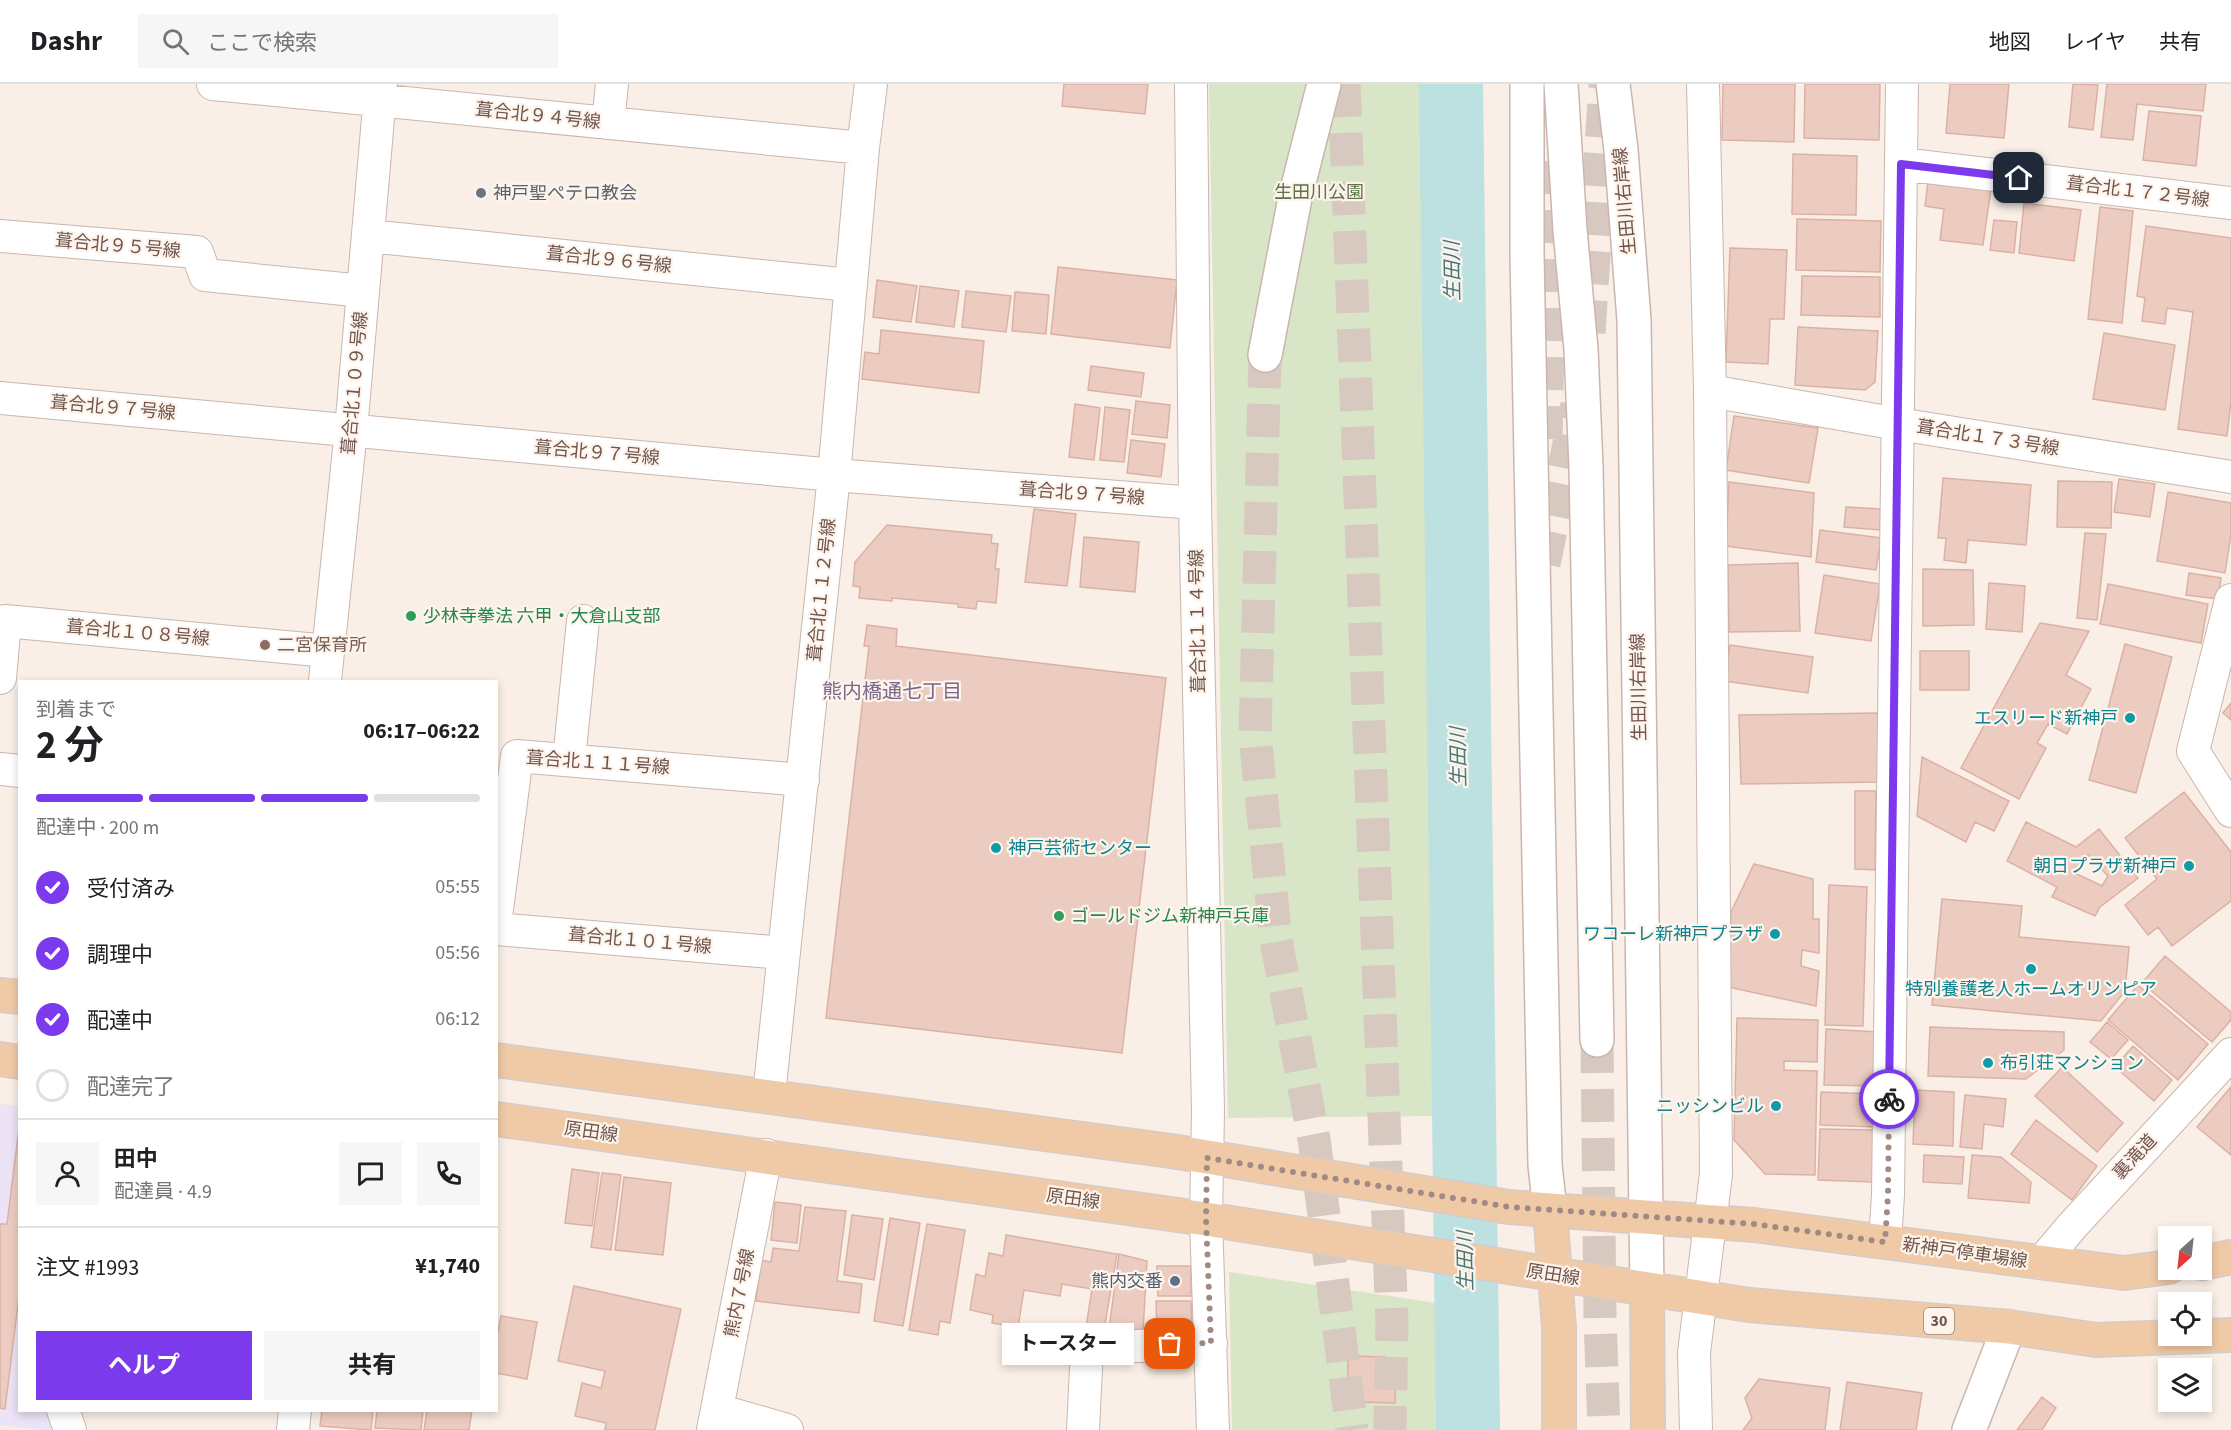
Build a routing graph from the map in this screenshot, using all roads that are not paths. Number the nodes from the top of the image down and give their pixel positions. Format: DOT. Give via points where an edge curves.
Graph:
graph roads {
  1 [pos="213,84"];
  2 [pos="612,84"];
  3 [pos="871,84"];
  4 [pos="1191,84"];
  5 [pos="1324,84"];
  6 [pos="1527,84"];
  7 [pos="1561,84"];
  8 [pos="1613,84"];
  9 [pos="1703,84"];
  10 [pos="1902,84"];
  11 [pos="381,92"];
  12 [pos="608,123"];
  13 [pos="863,148"];
  14 [pos="1901,164"];
  15 [pos="2231,203"];
  16 [pos="0,236"];
  17 [pos="368,236"];
  18 [pos="850,285"];
  19 [pos="363,291"];
  20 [pos="1265,355"];
  21 [pos="1710,391"];
  22 [pos="0,398"];
  23 [pos="1898,424"];
  24 [pos="351,430"];
  25 [pos="834,475"];
  26 [pos="2231,477"];
  27 [pos="1195,503"];
  28 [pos="2231,600"];
  29 [pos="2,621"];
  30 [pos="583,621"];
  31 [pos="326,666"];
  32 [pos="0,678"];
  33 [pos="569,760"];
  34 [pos="0,769"];
  35 [pos="18,771"];
  36 [pos="803,780"];
  37 [pos="2231,811"];
  38 [pos="498,902"];
  39 [pos="498,929"];
  40 [pos="784,953"];
  41 [pos="0,995"];
  42 [pos="18,997"];
  43 [pos="1596,1040"];
  44 [pos="2231,1054"];
  45 [pos="0,1059"];
  46 [pos="498,1059"];
  47 [pos="18,1062"];
  48 [pos="769,1095"];
  49 [pos="498,1119"];
  50 [pos="766,1155"];
  51 [pos="1207,1158"];
  52 [pos="1550,1210"];
  53 [pos="1646,1217"];
  54 [pos="1206,1219"];
  55 [pos="1711,1222"];
  56 [pos="1885,1242"];
  57 [pos="2231,1257"];
  58 [pos="2212,1261"];
  59 [pos="2041,1263"];
  60 [pos="2158,1268"];
  61 [pos="1555,1275"];
  62 [pos="1647,1290"];
  63 [pos="1701,1298"];
  64 [pos="2008,1327"];
  65 [pos="2231,1335"];
  66 [pos="1211,1343"];
  67 [pos="64,1412"];
  68 [pos="295,1412"];
  69 [pos="716,1420"];
  70 [pos="70,1430"];
  71 [pos="292,1430"];
  72 [pos="787,1430"];
  73 [pos="1083,1430"];
  74 [pos="1213,1430"];
  75 [pos="1559,1430"];
  76 [pos="1648,1430"];
  77 [pos="1696,1430"];
  78 [pos="1969,1430"];
  1 -- 11 [label="street, 葺合北９４号線"];
  2 -- 12 [label="street"];
  3 -- 13 [label="street, 葺合北１１２号線"];
  4 -- 27 [label="street, 葺合北１１４号線"];
  5 -- 20 [label="street" via="1295,198"];
  6 -- 52 [label="street" via="1545,1164"];
  7 -- 43 [label="street" via="1586,467"];
  8 -- 53 [label="street, 生田川右岸線" via="1634,320"];
  9 -- 21 [label="street"];
  10 -- 14 [label="street"];
  11 -- 12 [label="street, 葺合北９４号線"];
  11 -- 17 [label="street, 葺合北１０９号線"];
  12 -- 13 [label="street, 葺合北９４号線"];
  13 -- 18 [label="street, 葺合北１１２号線"];
  14 -- 15 [label="street, 葺合北１７２号線"];
  14 -- 23 [label="street"];
  16 -- 19 [label="street, 葺合北９５号線" via="196,252 205,275"];
  17 -- 18 [label="street, 葺合北９６号線"];
  17 -- 19 [label="street, 葺合北１０９号線"];
  18 -- 25 [label="street, 葺合北１１２号線"];
  19 -- 24 [label="street, 葺合北１０９号線"];
  21 -- 23 [label="street, 葺合北１７３号線"];
  21 -- 55 [label="street" via="1716,1162"];
  22 -- 24 [label="street, 葺合北９７号線"];
  23 -- 26 [label="street, 葺合北１７３号線"];
  23 -- 56 [label="street"];
  24 -- 25 [label="street, 葺合北９７号線"];
  24 -- 31 [label="street, 葺合北１０９号線"];
  25 -- 27 [label="street, 葺合北９７号線"];
  25 -- 36 [label="street, 葺合北１１２号線"];
  27 -- 51 [label="street, 葺合北１１４号線"];
  28 -- 37 [label="street" via="2193,751"];
  29 -- 31 [label="street, 葺合北１０８号線"];
  29 -- 32 [label="street, 葺合北１０８号線"];
  30 -- 33 [label="street"];
  33 -- 36 [label="street, 葺合北１１１号線"];
  33 -- 38 [label="street, 葺合北１１１号線" via="517,756"];
  34 -- 35 [label="street"];
  36 -- 40 [label="street, 葺合北１１２号線"];
  39 -- 40 [label="street, 葺合北１０１号線"];
  40 -- 48 [label="street, 葺合北１１２号線"];
  41 -- 42 [label="main road"];
  44 -- 59 [label="street, 裏滝道"];
  45 -- 47 [label="main road"];
  46 -- 48 [label="main road"];
  48 -- 51 [label="main road"];
  49 -- 50 [label="main road, 原田線"];
  50 -- 54 [label="main road, 原田線"];
  50 -- 69 [label="street, 熊内７号線"];
  51 -- 52 [label="main road" via="1418,1194"];
  51 -- 54 [label="street, 葺合北１１４号線"];
  52 -- 53 [label="main road, 新神戸停車場線"];
  52 -- 61 [label="main road"];
  53 -- 55 [label="main road, 新神戸停車場線"];
  53 -- 62 [label="street, 生田川右岸線"];
  54 -- 61 [label="main road, 原田線"];
  54 -- 66 [label="street, 葺合北１１４号線"];
  55 -- 56 [label="main road, 新神戸停車場線"];
  55 -- 63 [label="street"];
  56 -- 59 [label="main road, 新神戸停車場線"];
  57 -- 58 [label="main road"];
  59 -- 60 [label="main road, 新神戸停車場線" via="2124,1272"];
  61 -- 62 [label="main road, 原田線"];
  61 -- 75 [label="main road"];
  62 -- 63 [label="main road, 30"];
  62 -- 76 [label="main road"];
  63 -- 64 [label="main road, 30"];
  63 -- 77 [label="street" via="1695,1353"];
  64 -- 65 [label="main road, 30" via="2096,1340"];
  64 -- 78 [label="street"];
  66 -- 73 [label="street" via="1087,1348"];
  66 -- 74 [label="street, 葺合北１１４号線"];
  67 -- 70 [label="street"];
  68 -- 71 [label="street"];
  69 -- 72 [label="street"];
}
